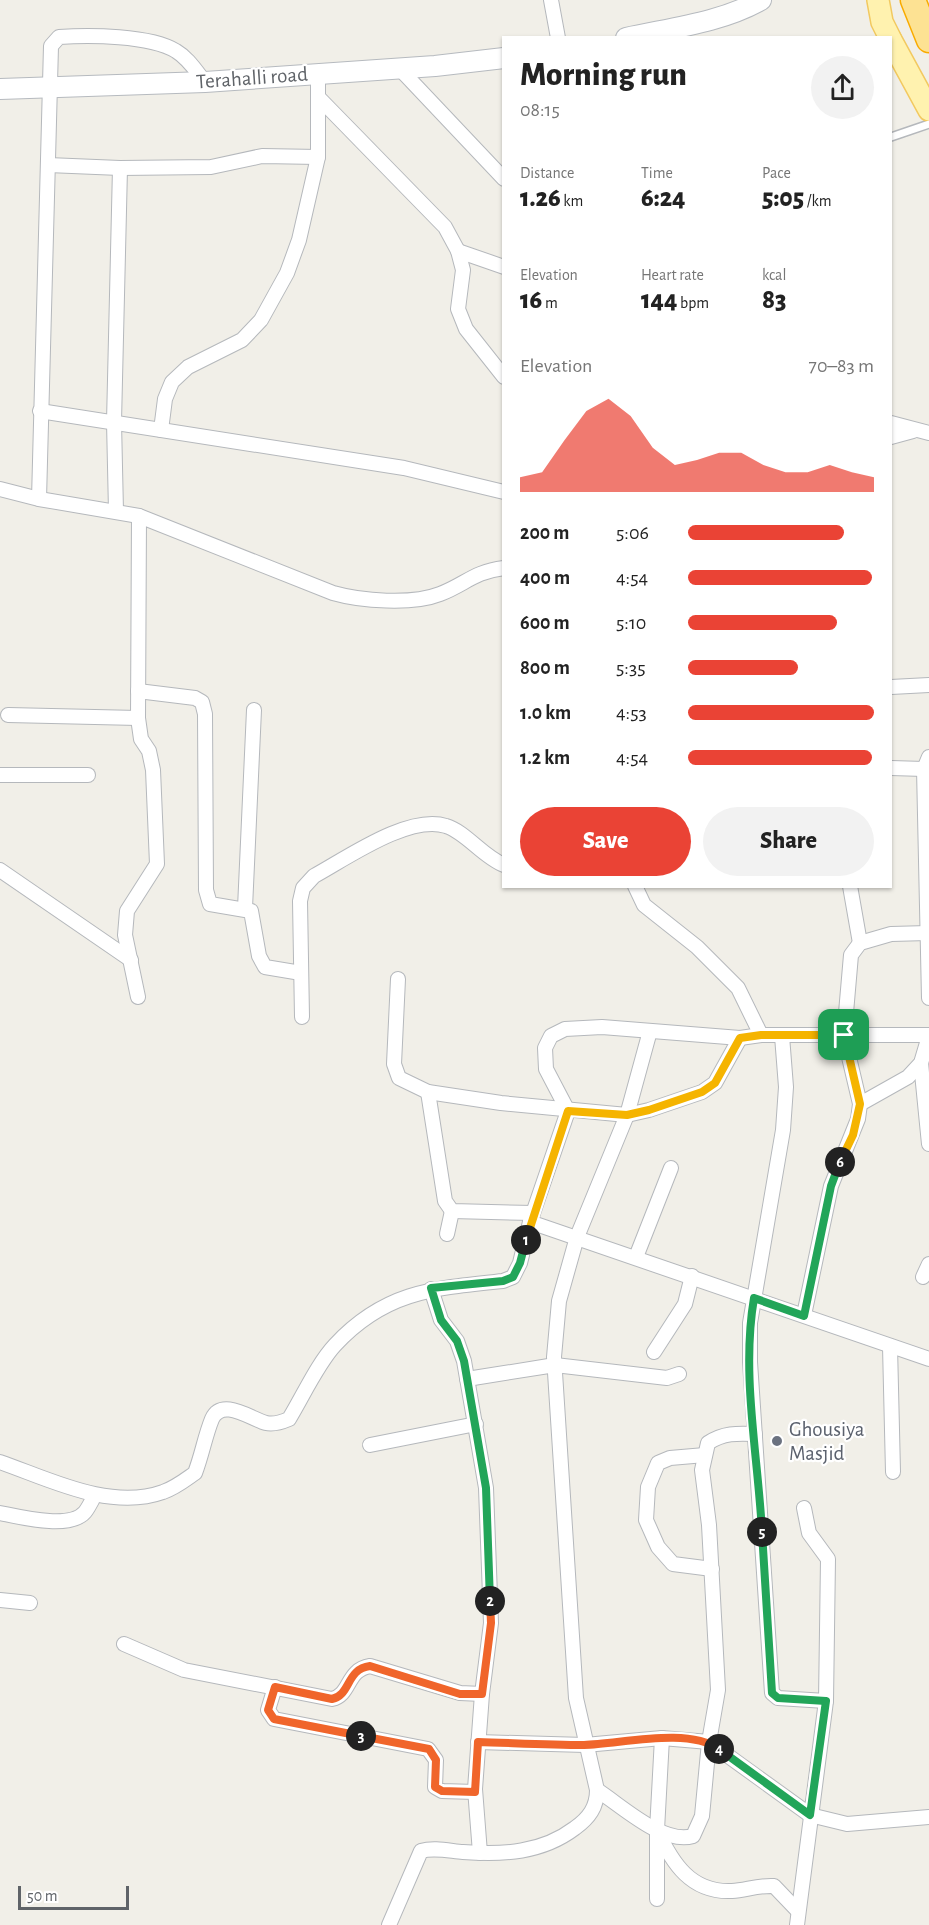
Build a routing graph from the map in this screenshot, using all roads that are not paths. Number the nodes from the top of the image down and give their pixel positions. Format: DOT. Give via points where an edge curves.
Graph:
graph roads {
  1 [pos="551,0"];
  2 [pos="761,0"];
  3 [pos="866,0"];
  4 [pos="878,0"];
  5 [pos="913,0"];
  6 [pos="888,33"];
  7 [pos="558,36"];
  8 [pos="636,36"];
  9 [pos="929,40"];
  10 [pos="892,41"];
  11 [pos="502,58"];
  12 [pos="399,68"];
  13 [pos="318,73"];
  14 [pos="205,82"];
  15 [pos="49,86"];
  16 [pos="0,89"];
  17 [pos="319,98"];
  18 [pos="929,110"];
  19 [pos="929,124"];
  20 [pos="892,137"];
  21 [pos="318,157"];
  22 [pos="48,165"];
  23 [pos="120,168"];
  24 [pos="502,176"];
  25 [pos="458,251"];
  26 [pos="502,266"];
  27 [pos="502,374"];
  28 [pos="40,411"];
  29 [pos="114,422"];
  30 [pos="892,423"];
  31 [pos="161,430"];
  32 [pos="913,431"];
  33 [pos="929,433"];
  34 [pos="892,437"];
  35 [pos="0,489"];
  36 [pos="502,492"];
  37 [pos="39,499"];
  38 [pos="116,511"];
  39 [pos="139,516"];
  40 [pos="502,568"];
  41 [pos="929,685"];
  42 [pos="892,687"];
  43 [pos="138,691"];
  44 [pos="254,710"];
  45 [pos="8,715"];
  46 [pos="138,718"];
  47 [pos="926,763"];
  48 [pos="892,768"];
  49 [pos="0,775"];
  50 [pos="88,775"];
  51 [pos="502,864"];
  52 [pos="0,870"];
  53 [pos="636,888"];
  54 [pos="850,888"];
  55 [pos="245,908"];
  56 [pos="927,933"];
  57 [pos="860,942"];
  58 [pos="130,960"];
  59 [pos="301,973"];
  60 [pos="399,979"];
  61 [pos="138,997"];
  62 [pos="929,998"];
  63 [pos="302,1017"];
  64 [pos="650,1031"];
  65 [pos="761,1035"];
  66 [pos="844,1035"];
  67 [pos="782,1036"];
  68 [pos="929,1036"];
  69 [pos="740,1038"];
  70 [pos="921,1063"];
  71 [pos="428,1092"];
  72 [pos="860,1104"];
  73 [pos="568,1111"];
  74 [pos="627,1115"];
  75 [pos="929,1144"];
  76 [pos="671,1168"];
  77 [pos="452,1210"];
  78 [pos="532,1218"];
  79 [pos="447,1234"];
  80 [pos="577,1237"];
  81 [pos="636,1257"];
  82 [pos="929,1264"];
  83 [pos="692,1276"];
  84 [pos="923,1277"];
  85 [pos="431,1288"];
  86 [pos="754,1298"];
  87 [pos="804,1316"];
  88 [pos="890,1346"];
  89 [pos="654,1352"];
  90 [pos="929,1359"];
  91 [pos="555,1365"];
  92 [pos="679,1374"];
  93 [pos="467,1379"];
  94 [pos="476,1424"];
  95 [pos="755,1434"];
  96 [pos="370,1445"];
  97 [pos="705,1455"];
  98 [pos="0,1462"];
  99 [pos="893,1472"];
  100 [pos="94,1495"];
  101 [pos="804,1508"];
  102 [pos="0,1513"];
  103 [pos="712,1569"];
  104 [pos="0,1600"];
  105 [pos="30,1603"];
  106 [pos="124,1644"];
  107 [pos="275,1687"];
  108 [pos="482,1694"];
  109 [pos="826,1701"];
  110 [pos="662,1738"];
  111 [pos="478,1742"];
  112 [pos="709,1742"];
  113 [pos="585,1745"];
  114 [pos="597,1790"];
  115 [pos="475,1792"];
  116 [pos="810,1815"];
  117 [pos="929,1817"];
  118 [pos="657,1830"];
  119 [pos="480,1853"];
  120 [pos="657,1899"];
  121 [pos="797,1910"];
  122 [pos="389,1925"];
  123 [pos="797,1925"];
  1 -- 7 [label="street"];
  2 -- 8 [label="street" via="702,22"];
  3 -- 6 [label="main road"];
  4 -- 6 [label="main road"];
  5 -- 9 [label="highway"];
  10 -- 18 [label="main road"];
  11 -- 12 [label="street, Terahalli road"];
  12 -- 13 [label="street, Terahalli road"];
  12 -- 24 [label="street"];
  13 -- 14 [label="street, Terahalli road"];
  13 -- 17 [label="street"];
  14 -- 15 [label="street, Terahalli road"];
  14 -- 15 [label="street" via="176,50 154,42 74,36 59,37 51,46"];
  15 -- 16 [label="street, Terahalli road"];
  15 -- 22 [label="street"];
  17 -- 21 [label="street"];
  17 -- 25 [label="street" via="445,226"];
  19 -- 20 [label="lane"];
  21 -- 23 [label="street" via="262,156 211,167"];
  21 -- 31 [label="street" via="299,240 287,273 261,320 242,340 188,367 172,382 165,399"];
  22 -- 23 [label="street"];
  22 -- 28 [label="street"];
  23 -- 29 [label="street"];
  25 -- 26 [label="street"];
  25 -- 27 [label="street" via="463,270 459,309 466,329"];
  28 -- 29 [label="street"];
  28 -- 37 [label="street"];
  29 -- 31 [label="street"];
  29 -- 38 [label="street"];
  30 -- 32 [label="street"];
  31 -- 36 [label="street" via="404,468"];
  32 -- 33 [label="street"];
  32 -- 34 [label="street"];
  35 -- 37 [label="street"];
  37 -- 38 [label="street"];
  38 -- 39 [label="street"];
  39 -- 40 [label="street" via="355,599 422,598 440,594 479,572"];
  39 -- 43 [label="street"];
  41 -- 42 [label="street"];
  43 -- 46 [label="street"];
  43 -- 55 [label="street" via="202,702 206,890 210,904"];
  44 -- 55 [label="street"];
  45 -- 46 [label="street"];
  46 -- 58 [label="street" via="153,770 157,864 127,911 125,935"];
  47 -- 48 [label="street"];
  47 -- 56 [label="street"];
  49 -- 50 [label="street"];
  51 -- 59 [label="street" via="447,826 424,824 399,829 314,876 303,888"];
  52 -- 58 [label="street"];
  53 -- 65 [label="street" via="644,905 697,947 738,988"];
  54 -- 57 [label="street"];
  55 -- 59 [label="street" via="254,917 259,956 265,967"];
  56 -- 57 [label="street" via="891,934"];
  56 -- 62 [label="street"];
  57 -- 66 [label="street" via="851,955"];
  58 -- 61 [label="street"];
  59 -- 63 [label="street"];
  60 -- 71 [label="street" via="394,1064 399,1078"];
  64 -- 69 [label="street"];
  64 -- 73 [label="street" via="602,1026 564,1029 551,1036 545,1048 546,1069"];
  64 -- 74 [label="street"];
  65 -- 67 [label="street"];
  65 -- 69 [label="street"];
  66 -- 67 [label="street"];
  66 -- 68 [label="street"];
  66 -- 72 [label="street"];
  67 -- 86 [label="street" via="786,1087 783,1130"];
  68 -- 70 [label="street"];
  69 -- 74 [label="street" via="715,1083 702,1092"];
  70 -- 72 [label="street" via="908,1077"];
  70 -- 75 [label="street"];
  71 -- 73 [label="street"];
  71 -- 77 [label="street" via="445,1201"];
  72 -- 87 [label="street" via="853,1135 831,1186"];
  73 -- 74 [label="street"];
  73 -- 78 [label="street"];
  74 -- 80 [label="street"];
  76 -- 81 [label="street"];
  77 -- 78 [label="street"];
  77 -- 79 [label="street"];
  78 -- 80 [label="street"];
  78 -- 85 [label="street" via="513,1277"];
  80 -- 81 [label="street"];
  80 -- 91 [label="street" via="559,1301"];
  81 -- 83 [label="street"];
  82 -- 84 [label="street"];
  83 -- 86 [label="street"];
  83 -- 89 [label="street" via="685,1304"];
  85 -- 93 [label="street" via="441,1320 457,1341"];
  85 -- 100 [label="street" via="399,1298 356,1326 334,1346 289,1419 267,1423 231,1409 220,1411 213,1418 195,1473 179,1484 162,1493"];
  86 -- 87 [label="street"];
  86 -- 95 [label="street" via="750,1362"];
  87 -- 88 [label="street"];
  88 -- 90 [label="street"];
  88 -- 99 [label="street"];
  91 -- 92 [label="street" via="667,1378"];
  91 -- 93 [label="street"];
  91 -- 113 [label="street" via="576,1698"];
  93 -- 94 [label="street"];
  94 -- 96 [label="street"];
  94 -- 108 [label="street" via="486,1488 491,1623"];
  95 -- 97 [label="street" via="735,1432 718,1436 708,1443"];
  95 -- 109 [label="street" via="772,1693 778,1698"];
  97 -- 103 [label="street" via="702,1470"];
  97 -- 103 [label="street" via="658,1463 648,1486 646,1520 658,1547 673,1564"];
  98 -- 100 [label="street"];
  100 -- 102 [label="street" via="84,1514 72,1520"];
  101 -- 109 [label="street" via="809,1533 828,1559"];
  103 -- 112 [label="street" via="718,1690"];
  104 -- 105 [label="street"];
  106 -- 107 [label="street" via="184,1670"];
  107 -- 108 [label="street" via="332,1699 341,1694 356,1671 370,1666 460,1694"];
  107 -- 115 [label="street" via="268,1710 274,1719 429,1749 436,1760 435,1787 442,1791"];
  108 -- 111 [label="street"];
  109 -- 116 [label="street"];
  110 -- 112 [label="street"];
  110 -- 113 [label="street"];
  110 -- 118 [label="street"];
  111 -- 113 [label="street"];
  111 -- 115 [label="street"];
  112 -- 116 [label="street"];
  112 -- 118 [label="street" via="702,1816 697,1830 687,1838"];
  113 -- 114 [label="street"];
  114 -- 118 [label="street"];
  114 -- 119 [label="street" via="593,1810 565,1836 530,1851"];
  115 -- 119 [label="street"];
  116 -- 117 [label="street" via="847,1824"];
  116 -- 121 [label="street"];
  118 -- 120 [label="street"];
  118 -- 121 [label="street" via="670,1859 686,1878 707,1888 731,1891 774,1886"];
  119 -- 122 [label="street" via="421,1851"];
  121 -- 123 [label="street"];
}
